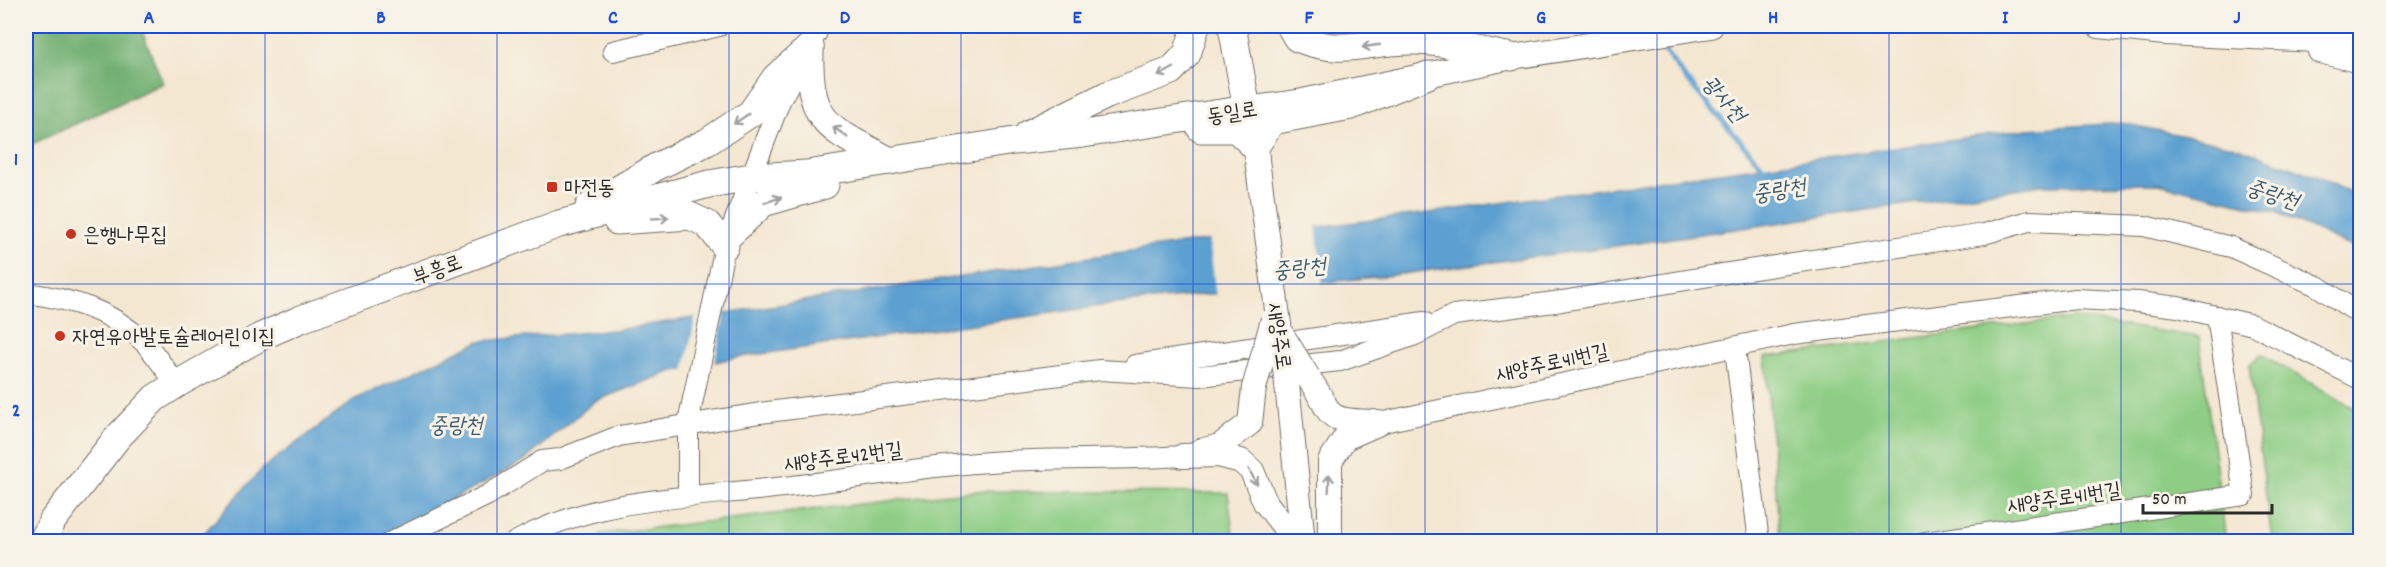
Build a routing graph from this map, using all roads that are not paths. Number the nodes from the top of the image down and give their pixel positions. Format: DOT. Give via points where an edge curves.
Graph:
graph roads {
  1 [pos="719,26"];
  2 [pos="1196,26"];
  3 [pos="1232,26"];
  4 [pos="1290,26"];
  5 [pos="1711,26"];
  6 [pos="2099,26"];
  7 [pos="815,36"];
  8 [pos="2265,38"];
  9 [pos="2361,42"];
  10 [pos="613,51"];
  11 [pos="1512,57"];
  12 [pos="2361,61"];
  13 [pos="1428,75"];
  14 [pos="1247,109"];
  15 [pos="1083,134"];
  16 [pos="1014,141"];
  17 [pos="1256,154"];
  18 [pos="901,159"];
  19 [pos="751,177"];
  20 [pos="559,224"];
  21 [pos="727,241"];
  22 [pos="26,293"];
  23 [pos="2361,314"];
  24 [pos="2217,316"];
  25 [pos="1277,320"];
  26 [pos="1735,349"];
  27 [pos="2361,380"];
  28 [pos="1297,381"];
  29 [pos="177,384"];
  30 [pos="688,423"];
  31 [pos="1379,423"];
  32 [pos="1183,456"];
  33 [pos="688,495"];
  34 [pos="42,542"];
  35 [pos="391,542"];
  36 [pos="515,542"];
  37 [pos="1296,542"];
  38 [pos="1303,542"];
  39 [pos="1330,542"];
  40 [pos="1759,542"];
  41 [pos="1926,542"];
  1 -- 10 [label="street"];
  2 -- 16 [label="main road, one-way" via="1187,54 1171,71 1107,95"];
  3 -- 14 [label="main road, 새양주로"];
  11 -- 4 [label="main road, one-way" via="1412,40 1333,49 1298,38"];
  5 -- 11 [label="street, 동일로"];
  6 -- 8 [label="street"];
  18 -- 7 [label="main road, one-way" via="841,134 818,115 809,79"];
  7 -- 19 [label="street" via="780,101"];
  7 -- 20 [label="main road, one-way" via="776,77 751,113 707,142"];
  8 -- 9 [label="street"];
  8 -- 12 [label="street"];
  11 -- 13 [label="street, 동일로"];
  13 -- 14 [label="street, 동일로"];
  13 -- 17 [label="main road" via="1351,106 1272,121"];
  14 -- 15 [label="main road, 동일로"];
  14 -- 17 [label="street, 새양주로"];
  15 -- 16 [label="main road, 동일로"];
  15 -- 17 [label="main road" via="1236,129"];
  16 -- 18 [label="main road, 동일로"];
  17 -- 25 [label="street, 새양주로, bridge"];
  18 -- 19 [label="main road, 동일로" via="807,174"];
  21 -- 18 [label="main road, one-way" via="763,203"];
  19 -- 20 [label="main road, 부흥로" via="709,184"];
  19 -- 21 [label="street"];
  20 -- 21 [label="main road, one-way" via="690,216"];
  20 -- 29 [label="main road, 부흥로" via="301,319 260,337"];
  21 -- 30 [label="street"];
  22 -- 29 [label="street" via="67,299 102,311 145,344"];
  23 -- 30 [label="street" via="2318,286 2230,247 2144,226 2029,221 1984,234 1454,315 1415,335 1340,361 1199,376 1100,370"];
  24 -- 26 [label="street, 새양주로41번길" via="2138,302 2076,299 1794,334"];
  24 -- 27 [label="street, 새양주로41번길" via="2253,326"];
  24 -- 41 [label="street, 새양주로41번길" via="2244,495"];
  25 -- 28 [label="street, 새양주로, bridge"];
  25 -- 32 [label="street, bridge" via="1254,388 1250,423 1220,446"];
  26 -- 31 [label="street, 새양주로41번길"];
  26 -- 40 [label="street"];
  28 -- 31 [label="street" via="1333,418"];
  28 -- 38 [label="street, 새양주로"];
  29 -- 34 [label="main road, 부흥로" via="155,398 117,438 53,520"];
  30 -- 33 [label="street"];
  30 -- 35 [label="street" via="620,436 560,459 542,461 488,495"];
  39 -- 31 [label="street, one-way" via="1330,461 1345,438"];
  32 -- 33 [label="street, 새양주로42번길" via="1005,461"];
  32 -- 37 [label="street, one-way" via="1218,455 1241,461 1252,471 1265,502"];
  33 -- 36 [label="street, 새양주로42번길" via="599,508 561,519"];
}
